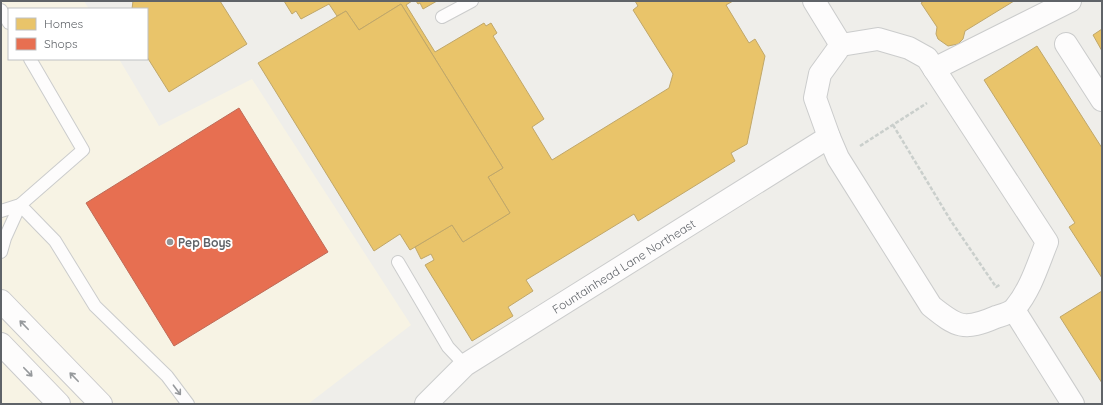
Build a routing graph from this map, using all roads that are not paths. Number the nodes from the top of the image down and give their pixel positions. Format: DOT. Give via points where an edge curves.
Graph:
graph roads {
  1 [pos="472,1"];
  2 [pos="814,1"];
  3 [pos="1070,1"];
  4 [pos="1,10"];
  5 [pos="442,17"];
  6 [pos="8,22"];
  7 [pos="1066,44"];
  8 [pos="841,45"];
  9 [pos="31,60"];
  10 [pos="934,69"];
  11 [pos="1102,100"];
  12 [pos="829,137"];
  13 [pos="20,205"];
  14 [pos="1,211"];
  15 [pos="1,252"];
  16 [pos="398,262"];
  17 [pos="1,301"];
  18 [pos="1014,310"];
  19 [pos="1,344"];
  20 [pos="465,365"];
  21 [pos="59,404"];
  22 [pos="101,404"];
  23 [pos="188,404"];
  24 [pos="426,404"];
  25 [pos="1074,404"];
  1 -- 5 [label="lane"];
  2 -- 8 [label="street"];
  3 -- 10 [label="street"];
  4 -- 6 [label="lane"];
  7 -- 11 [label="street"];
  8 -- 10 [label="street" via="878,40 890,43 909,48 927,58"];
  8 -- 12 [label="street" via="820,74 815,98"];
  9 -- 13 [label="lane" via="83,150"];
  10 -- 18 [label="street" via="1047,242 1029,286"];
  12 -- 18 [label="street" via="838,158 931,306 947,319 960,325 980,324"];
  12 -- 20 [label="street, Fountainhead Lane Northeast"];
  13 -- 14 [label="lane"];
  13 -- 15 [label="lane"];
  13 -- 23 [label="lane, one-way" via="55,240 95,306 167,376"];
  16 -- 20 [label="lane" via="448,347"];
  22 -- 17 [label="street, one-way"];
  18 -- 25 [label="street"];
  19 -- 21 [label="street, one-way"];
  20 -- 24 [label="street, Fountainhead Lane Northeast"];
}
